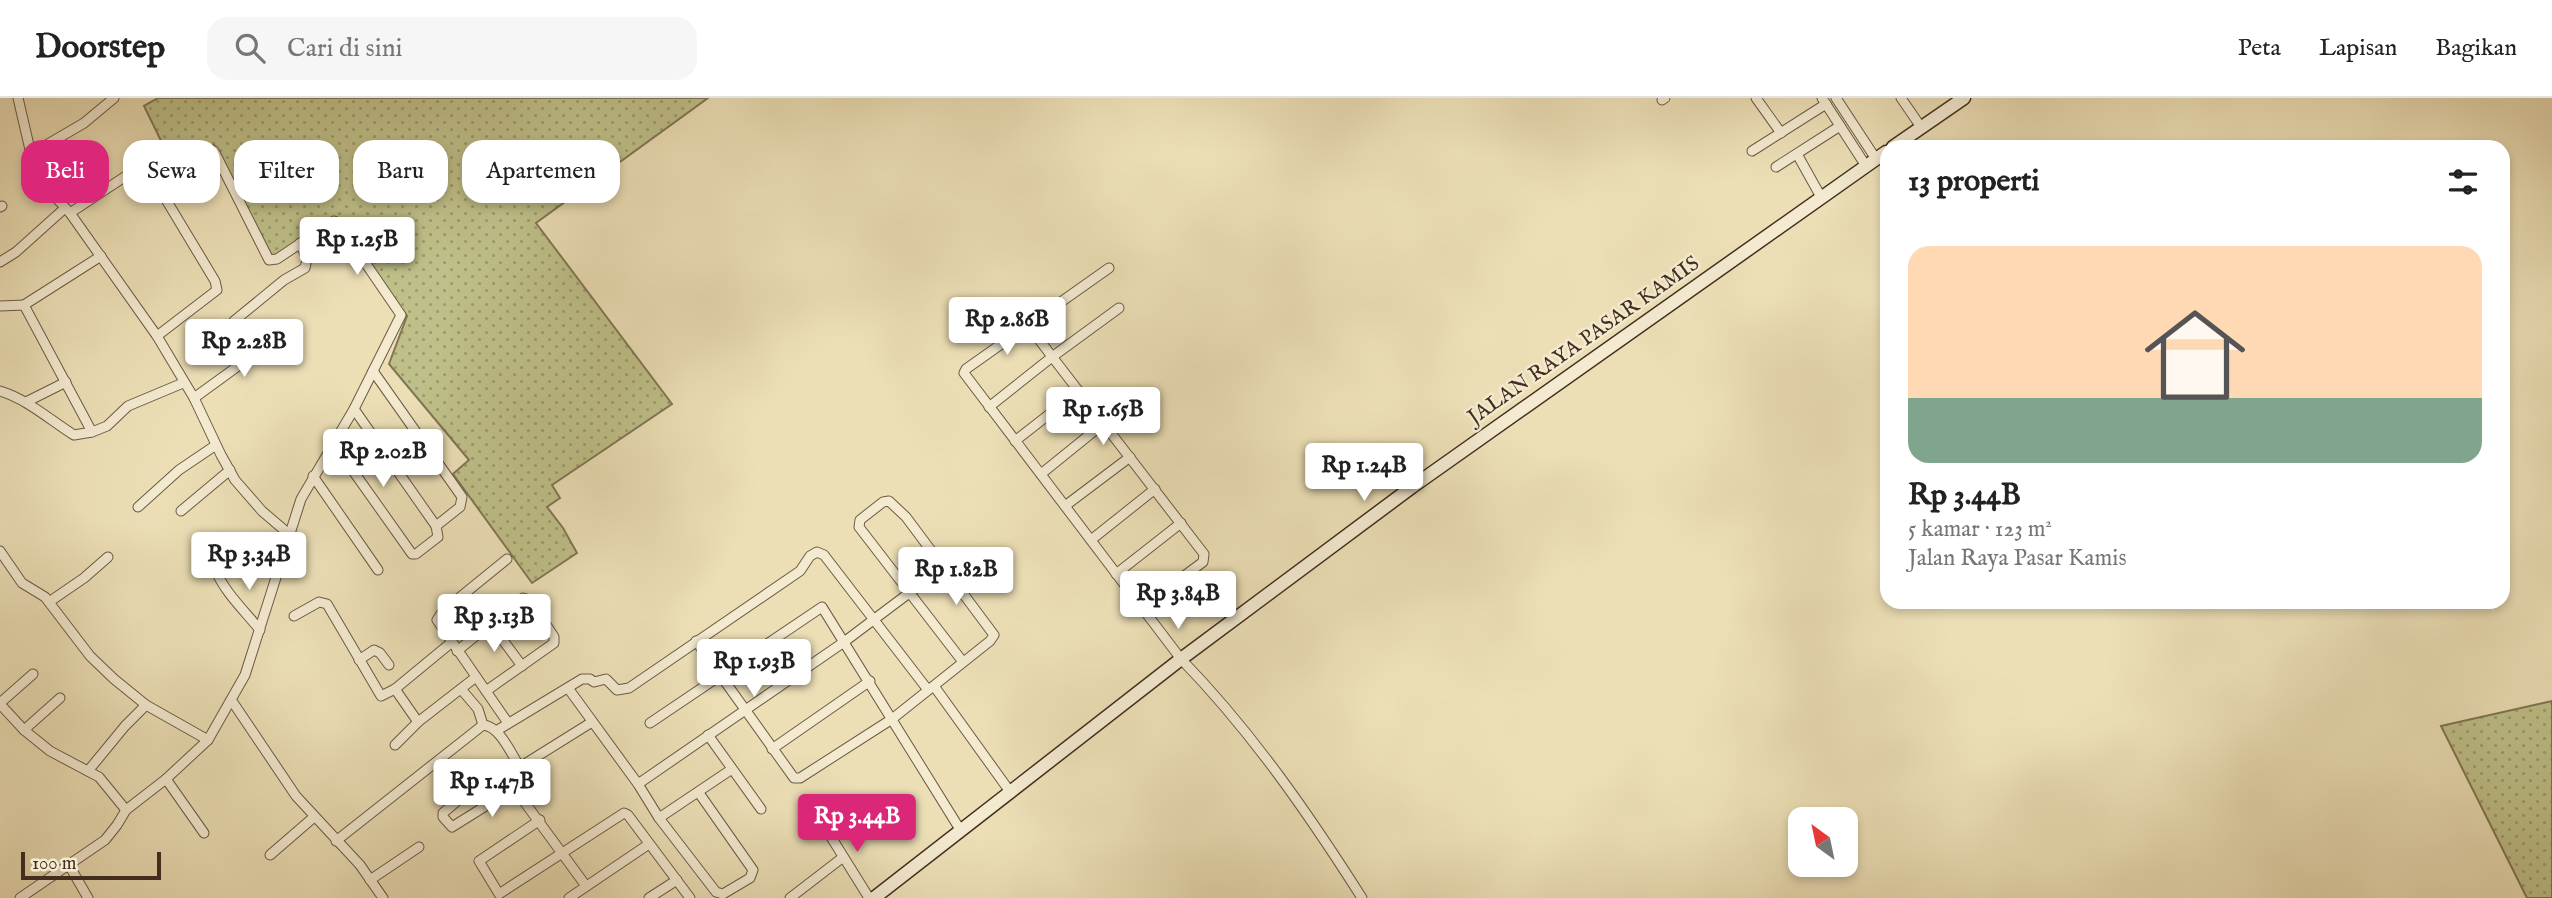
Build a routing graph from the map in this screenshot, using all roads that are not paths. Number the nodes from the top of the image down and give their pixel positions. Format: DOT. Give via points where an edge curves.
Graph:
graph roads {
  1 [pos="18,98"];
  2 [pos="114,98"];
  3 [pos="1756,98"];
  4 [pos="1836,98"];
  5 [pos="1901,98"];
  6 [pos="1964,98"];
  7 [pos="1824,101"];
  8 [pos="1845,112"];
  9 [pos="1838,122"];
  10 [pos="1921,127"];
  11 [pos="1781,133"];
  12 [pos="28,140"];
  13 [pos="55,140"];
  14 [pos="1903,140"];
  15 [pos="1752,151"];
  16 [pos="1797,153"];
  17 [pos="1876,159"];
  18 [pos="220,164"];
  19 [pos="1776,167"];
  20 [pos="123,177"];
  21 [pos="1821,197"];
  22 [pos="60,203"];
  23 [pos="168,203"];
  24 [pos="67,211"];
  25 [pos="300,243"];
  26 [pos="101,256"];
  27 [pos="0,262"];
  28 [pos="1110,268"];
  29 [pos="24,305"];
  30 [pos="0,306"];
  31 [pos="1119,308"];
  32 [pos="1027,324"];
  33 [pos="157,336"];
  34 [pos="278,337"];
  35 [pos="1052,357"];
  36 [pos="242,362"];
  37 [pos="373,371"];
  38 [pos="66,382"];
  39 [pos="183,383"];
  40 [pos="0,391"];
  41 [pos="1079,391"];
  42 [pos="194,398"];
  43 [pos="26,402"];
  44 [pos="989,407"];
  45 [pos="354,409"];
  46 [pos="1104,423"];
  47 [pos="92,432"];
  48 [pos="1015,441"];
  49 [pos="334,444"];
  50 [pos="216,445"];
  51 [pos="1130,457"];
  52 [pos="230,470"];
  53 [pos="1041,474"];
  54 [pos="313,476"];
  55 [pos="1155,489"];
  56 [pos="1065,506"];
  57 [pos="138,507"];
  58 [pos="181,511"];
  59 [pos="1181,523"];
  60 [pos="436,526"];
  61 [pos="290,535"];
  62 [pos="1091,540"];
  63 [pos="0,551"];
  64 [pos="108,557"];
  65 [pos="507,559"];
  66 [pos="945,566"];
  67 [pos="215,569"];
  68 [pos="378,570"];
  69 [pos="1116,574"];
  70 [pos="908,593"];
  71 [pos="49,602"];
  72 [pos="1142,607"];
  73 [pos="294,616"];
  74 [pos="874,618"];
  75 [pos="491,624"];
  76 [pos="260,630"];
  77 [pos="695,641"];
  78 [pos="844,642"];
  79 [pos="455,646"];
  80 [pos="1181,659"];
  81 [pos="359,660"];
  82 [pos="963,662"];
  83 [pos="389,665"];
  84 [pos="522,666"];
  85 [pos="33,674"];
  86 [pos="476,677"];
  87 [pos="719,677"];
  88 [pos="870,681"];
  89 [pos="568,688"];
  90 [pos="931,688"];
  91 [pos="395,689"];
  92 [pos="461,689"];
  93 [pos="486,691"];
  94 [pos="60,698"];
  95 [pos="232,701"];
  96 [pos="0,704"];
  97 [pos="146,705"];
  98 [pos="743,710"];
  99 [pos="892,719"];
  100 [pos="418,722"];
  101 [pos="592,722"];
  102 [pos="508,723"];
  103 [pos="649,723"];
  104 [pos="483,725"];
  105 [pos="24,730"];
  106 [pos="496,731"];
  107 [pos="708,735"];
  108 [pos="208,740"];
  109 [pos="395,745"];
  110 [pos="772,748"];
  111 [pos="520,767"];
  112 [pos="732,769"];
  113 [pos="88,771"];
  114 [pos="166,779"];
  115 [pos="511,781"];
  116 [pos="638,783"];
  117 [pos="699,793"];
  118 [pos="1011,793"];
  119 [pos="761,809"];
  120 [pos="125,810"];
  121 [pos="314,817"];
  122 [pos="660,818"];
  123 [pos="540,821"];
  124 [pos="823,824"];
  125 [pos="961,831"];
  126 [pos="204,833"];
  127 [pos="336,841"];
  128 [pos="649,844"];
  129 [pos="419,847"];
  130 [pos="563,852"];
  131 [pos="270,855"];
  132 [pos="842,858"];
  133 [pos="69,865"];
  134 [pos="370,880"];
  135 [pos="677,880"];
  136 [pos="586,886"];
  137 [pos="20,898"];
  138 [pos="88,898"];
  139 [pos="383,898"];
  140 [pos="569,898"];
  141 [pos="649,898"];
  142 [pos="690,898"];
  143 [pos="790,898"];
  144 [pos="871,898"];
  145 [pos="1362,898"];
  1 -- 12 [label="street"];
  2 -- 13 [label="street"];
  3 -- 11 [label="street"];
  4 -- 8 [label="street"];
  5 -- 10 [label="street"];
  6 -- 10 [label="main road"];
  7 -- 9 [label="street"];
  7 -- 11 [label="street"];
  8 -- 9 [label="street"];
  8 -- 17 [label="street"];
  9 -- 16 [label="street"];
  9 -- 17 [label="street"];
  10 -- 14 [label="main road"];
  11 -- 15 [label="street"];
  16 -- 19 [label="street"];
  16 -- 21 [label="street"];
  17 -- 21 [label="main road, JALAN RAYA PASAR KAMIS"];
  18 -- 25 [label="street" via="269,260"];
  20 -- 24 [label="street"];
  21 -- 80 [label="main road, JALAN RAYA PASAR KAMIS" via="1412,487"];
  22 -- 24 [label="street"];
  23 -- 33 [label="street" via="217,287"];
  24 -- 26 [label="street"];
  24 -- 27 [label="street"];
  25 -- 36 [label="street" via="307,259 305,268 234,321"];
  25 -- 37 [label="street" via="331,222 338,223 401,315"];
  26 -- 29 [label="street"];
  26 -- 33 [label="street"];
  28 -- 32 [label="street"];
  29 -- 30 [label="street"];
  29 -- 38 [label="street"];
  31 -- 35 [label="street"];
  32 -- 35 [label="street"];
  32 -- 44 [label="street" via="964,373"];
  33 -- 39 [label="street"];
  34 -- 36 [label="street"];
  35 -- 41 [label="street"];
  35 -- 44 [label="street"];
  36 -- 42 [label="street"];
  37 -- 45 [label="street"];
  37 -- 60 [label="street" via="461,497 460,507"];
  38 -- 43 [label="street"];
  38 -- 47 [label="street"];
  39 -- 42 [label="street"];
  39 -- 47 [label="street" via="128,407 107,426"];
  40 -- 43 [label="street"];
  41 -- 46 [label="street"];
  41 -- 48 [label="street"];
  42 -- 50 [label="street"];
  43 -- 47 [label="street" via="74,435"];
  44 -- 48 [label="street"];
  45 -- 49 [label="street"];
  45 -- 60 [label="street"];
  46 -- 51 [label="street"];
  46 -- 53 [label="street"];
  48 -- 53 [label="street"];
  49 -- 54 [label="street"];
  49 -- 60 [label="street" via="408,551 416,554 438,537"];
  50 -- 52 [label="street"];
  50 -- 57 [label="street"];
  51 -- 55 [label="street"];
  51 -- 56 [label="street"];
  52 -- 58 [label="street"];
  52 -- 61 [label="street" via="262,511"];
  53 -- 56 [label="street"];
  54 -- 61 [label="street"];
  54 -- 68 [label="street"];
  55 -- 59 [label="street"];
  55 -- 62 [label="street"];
  56 -- 62 [label="street"];
  59 -- 69 [label="street"];
  59 -- 72 [label="street" via="1205,556 1203,562"];
  61 -- 76 [label="street"];
  62 -- 69 [label="street"];
  63 -- 71 [label="street" via="22,583"];
  64 -- 71 [label="street"];
  65 -- 79 [label="street" via="439,616 438,624"];
  66 -- 70 [label="street"];
  66 -- 70 [label="street" via="900,510 883,502 860,520 859,527"];
  66 -- 82 [label="street" via="994,635"];
  67 -- 76 [label="street" via="223,587"];
  69 -- 72 [label="street"];
  70 -- 74 [label="street"];
  70 -- 82 [label="street"];
  71 -- 97 [label="street" via="90,656"];
  72 -- 80 [label="street"];
  73 -- 81 [label="street" via="323,602"];
  74 -- 77 [label="street" via="817,552 800,571"];
  74 -- 78 [label="street"];
  74 -- 90 [label="street"];
  75 -- 79 [label="street"];
  75 -- 84 [label="street"];
  75 -- 84 [label="street" via="523,598 530,600 555,640"];
  76 -- 95 [label="street"];
  77 -- 87 [label="street"];
  77 -- 89 [label="street" via="629,688 617,690 606,679 594,682 586,678"];
  78 -- 87 [label="street" via="822,607"];
  78 -- 88 [label="street"];
  78 -- 98 [label="street"];
  79 -- 86 [label="street"];
  79 -- 91 [label="street"];
  80 -- 118 [label="main road, JALAN RAYA PASAR KAMIS"];
  80 -- 145 [label="street" via="1218,697 1285,783"];
  81 -- 83 [label="street" via="374,650"];
  81 -- 91 [label="street" via="381,696"];
  82 -- 90 [label="street"];
  84 -- 93 [label="street"];
  85 -- 96 [label="street"];
  86 -- 92 [label="street"];
  86 -- 93 [label="street"];
  87 -- 98 [label="street"];
  87 -- 103 [label="street"];
  88 -- 99 [label="street"];
  88 -- 110 [label="street"];
  89 -- 101 [label="street"];
  89 -- 102 [label="street"];
  90 -- 99 [label="street"];
  90 -- 118 [label="street"];
  91 -- 100 [label="street"];
  92 -- 100 [label="street"];
  92 -- 104 [label="street" via="478,709"];
  93 -- 102 [label="street"];
  94 -- 105 [label="street"];
  95 -- 108 [label="street"];
  95 -- 121 [label="street"];
  96 -- 105 [label="street"];
  97 -- 108 [label="street"];
  97 -- 113 [label="street"];
  98 -- 107 [label="street"];
  98 -- 110 [label="street"];
  99 -- 110 [label="street" via="796,779"];
  99 -- 125 [label="street"];
  100 -- 109 [label="street"];
  101 -- 111 [label="street"];
  101 -- 116 [label="street"];
  102 -- 106 [label="street"];
  104 -- 106 [label="street"];
  104 -- 127 [label="street"];
  105 -- 113 [label="street"];
  106 -- 111 [label="street"];
  107 -- 112 [label="street"];
  107 -- 116 [label="street"];
  108 -- 114 [label="street"];
  111 -- 115 [label="street"];
  112 -- 117 [label="street"];
  112 -- 119 [label="street"];
  113 -- 120 [label="street" via="99,777"];
  114 -- 120 [label="street"];
  114 -- 126 [label="street"];
  115 -- 115 [label="street" via="476,785 443,817 452,827 484,807"];
  115 -- 123 [label="street"];
  116 -- 122 [label="street"];
  117 -- 122 [label="street"];
  117 -- 122 [label="street" via="752,870 751,878 723,894 716,892"];
  118 -- 125 [label="main road, JALAN RAYA PASAR KAMIS"];
  120 -- 133 [label="street" via="105,840"];
  121 -- 127 [label="street"];
  121 -- 131 [label="street"];
  123 -- 130 [label="street"];
  123 -- 130 [label="street" via="479,861 498,892"];
  124 -- 132 [label="street"];
  125 -- 144 [label="main road, JALAN RAYA PASAR KAMIS"];
  127 -- 134 [label="street"];
  128 -- 130 [label="street" via="622,813"];
  128 -- 135 [label="street"];
  128 -- 136 [label="street"];
  129 -- 134 [label="street"];
  130 -- 136 [label="street"];
  132 -- 143 [label="street"];
  132 -- 144 [label="street"];
  133 -- 137 [label="street"];
  133 -- 138 [label="street"];
  134 -- 139 [label="street"];
  135 -- 141 [label="street"];
  135 -- 142 [label="street"];
  136 -- 140 [label="street"];
}
